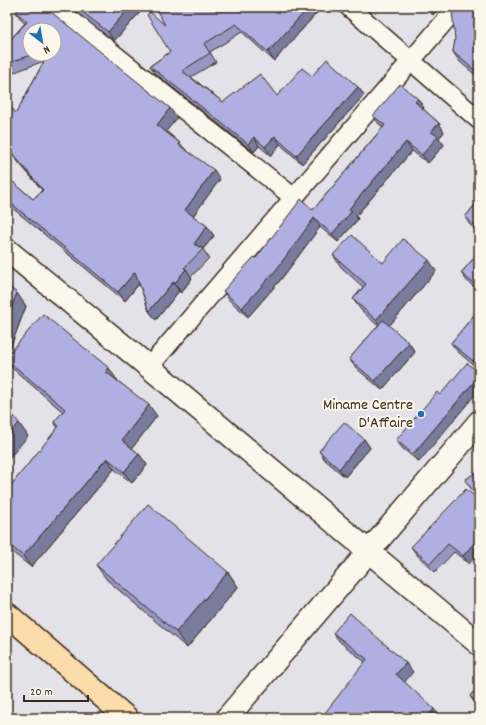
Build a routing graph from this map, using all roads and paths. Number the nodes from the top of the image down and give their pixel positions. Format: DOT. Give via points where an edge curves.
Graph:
graph roads {
  1 [pos="55,7"];
  2 [pos="349,7"];
  3 [pos="457,7"];
  4 [pos="412,61"];
  5 [pos="479,120"];
  6 [pos="293,197"];
  7 [pos="7,250"];
  8 [pos="149,367"];
  9 [pos="479,422"];
  10 [pos="369,551"];
  11 [pos="7,614"];
  12 [pos="479,644"];
  13 [pos="128,718"];
  14 [pos="227,718"];
  1 -- 6 [label="street"];
  2 -- 4 [label="street"];
  3 -- 4 [label="street"];
  4 -- 5 [label="street"];
  4 -- 6 [label="street"];
  6 -- 8 [label="street"];
  7 -- 8 [label="street"];
  8 -- 10 [label="street"];
  9 -- 10 [label="street"];
  10 -- 12 [label="street"];
  10 -- 14 [label="street"];
  11 -- 13 [label="main road"];
}
